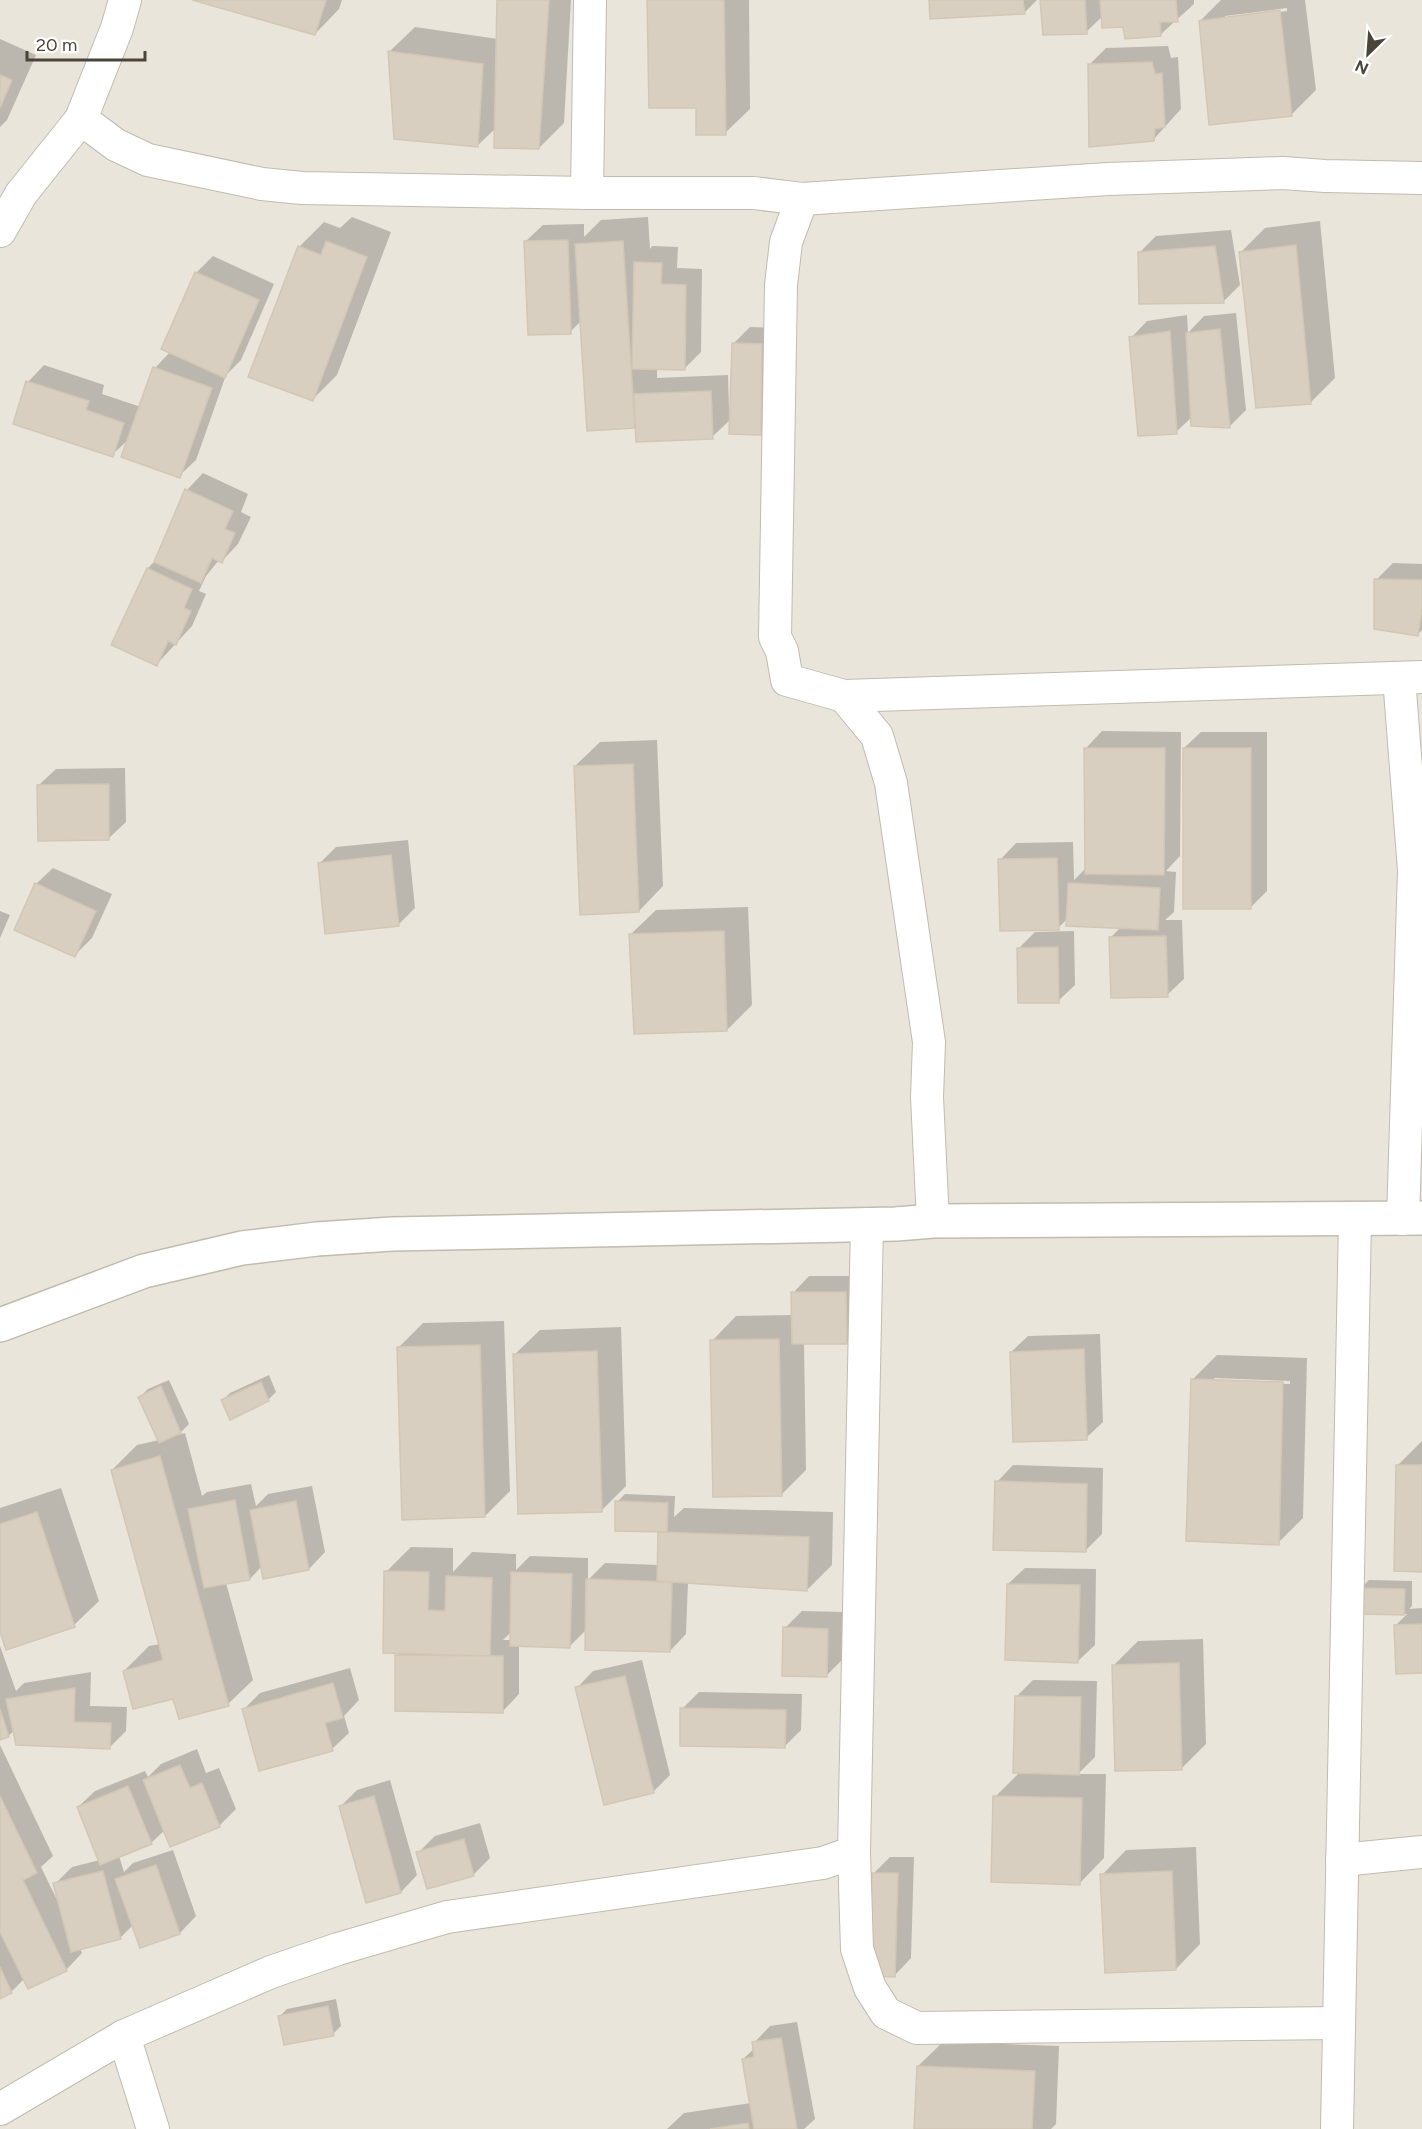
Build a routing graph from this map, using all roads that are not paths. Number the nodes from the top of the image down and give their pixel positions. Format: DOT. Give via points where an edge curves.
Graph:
graph roads {
  1 [pos="125,0"];
  2 [pos="590,0"];
  3 [pos="81,119"];
  4 [pos="1422,178"];
  5 [pos="587,193"];
  6 [pos="754,193"];
  7 [pos="802,199"];
  8 [pos="0,231"];
  9 [pos="786,242"];
  10 [pos="1410,677"];
  11 [pos="844,696"];
  12 [pos="1412,1218"];
  13 [pos="1355,1219"];
  14 [pos="933,1221"];
  15 [pos="867,1224"];
  16 [pos="0,1325"];
  17 [pos="854,1852"];
  18 [pos="1422,1852"];
  19 [pos="1342,1860"];
  20 [pos="1339,2024"];
  21 [pos="124,2036"];
  22 [pos="0,2109"];
  23 [pos="153,2129"];
  24 [pos="1337,2129"];
  1 -- 3 [label="street"];
  2 -- 5 [label="street"];
  3 -- 5 [label="street" via="116,145 148,160 262,184"];
  3 -- 8 [label="street" via="21,194"];
  4 -- 7 [label="street" via="1283,173 1154,177"];
  5 -- 6 [label="street"];
  6 -- 7 [label="street"];
  6 -- 9 [label="street"];
  7 -- 9 [label="street"];
  9 -- 11 [label="street" via="775,637 787,680"];
  10 -- 11 [label="street"];
  10 -- 12 [label="street" via="1414,870"];
  11 -- 14 [label="street" via="877,736 891,783 929,1042 927,1097"];
  12 -- 13 [label="street"];
  13 -- 14 [label="street"];
  13 -- 19 [label="street"];
  14 -- 15 [label="street"];
  15 -- 16 [label="street" via="392,1234 242,1248 144,1272"];
  15 -- 17 [label="street"];
  17 -- 20 [label="street" via="857,1948 870,1988 886,2013 917,2028"];
  17 -- 21 [label="street" via="823,1863 447,1917 271,1972"];
  18 -- 19 [label="street"];
  19 -- 20 [label="street"];
  20 -- 24 [label="street"];
  21 -- 22 [label="street"];
  21 -- 23 [label="street"];
}
